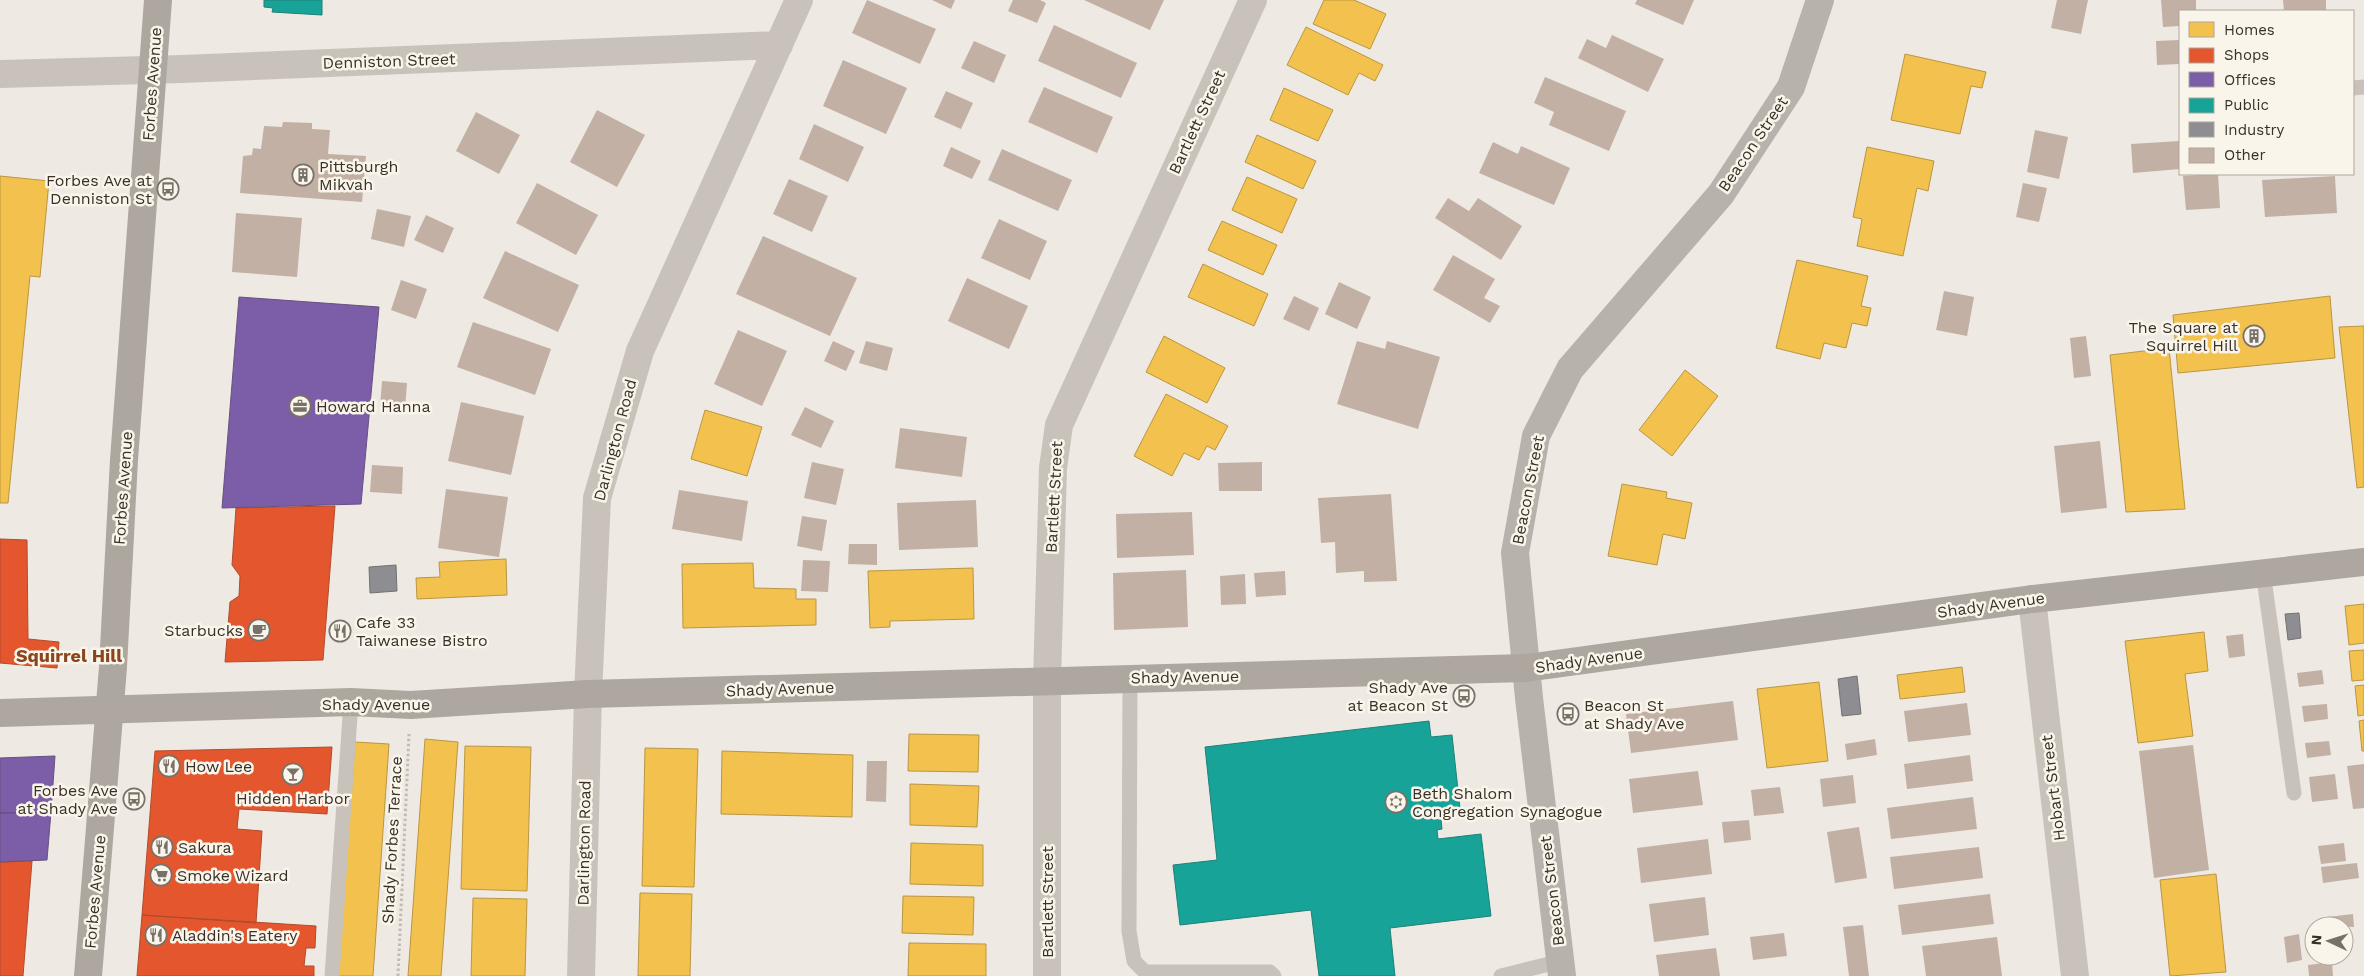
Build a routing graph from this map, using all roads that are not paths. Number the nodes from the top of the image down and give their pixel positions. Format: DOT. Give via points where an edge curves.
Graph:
graph roads {
  1 [pos="158,0"];
  2 [pos="799,0"];
  3 [pos="1253,0"];
  4 [pos="1820,0"];
  5 [pos="779,45"];
  6 [pos="154,70"];
  7 [pos="0,74"];
  8 [pos="2364,562"];
  9 [pos="2263,572"];
  10 [pos="2032,599"];
  11 [pos="1526,668"];
  12 [pos="1130,678"];
  13 [pos="1047,681"];
  14 [pos="588,694"];
  15 [pos="351,702"];
  16 [pos="110,711"];
  17 [pos="0,714"];
  18 [pos="2294,793"];
  19 [pos="1562,969"];
  20 [pos="88,976"];
  21 [pos="332,976"];
  22 [pos="581,976"];
  23 [pos="1047,976"];
  24 [pos="1274,976"];
  25 [pos="1501,976"];
  26 [pos="2075,976"];
  1 -- 6 [label="main road, Forbes Avenue"];
  2 -- 5 [label="street, Darlington Road"];
  3 -- 13 [label="street, Bartlett Street" via="1059,424 1053,468"];
  4 -- 11 [label="main road, Beacon Street" via="1791,87 1721,194 1570,369 1536,436 1515,553"];
  5 -- 6 [label="street, Denniston Street"];
  5 -- 14 [label="street, Darlington Road" via="640,351 597,498"];
  6 -- 7 [label="street, Denniston Street"];
  6 -- 16 [label="main road, Forbes Avenue" via="124,460"];
  8 -- 9 [label="main road, Shady Avenue"];
  9 -- 10 [label="main road, Shady Avenue"];
  9 -- 18 [label="lane"];
  10 -- 11 [label="main road, Shady Avenue"];
  10 -- 26 [label="street, Hobart Street"];
  11 -- 12 [label="main road, Shady Avenue"];
  11 -- 19 [label="main road, Beacon Street"];
  12 -- 13 [label="main road, Shady Avenue"];
  12 -- 24 [label="lane" via="1129,931 1134,961 1145,972 1270,972"];
  13 -- 14 [label="main road, Shady Avenue"];
  13 -- 23 [label="street, Bartlett Street"];
  14 -- 15 [label="main road, Shady Avenue" via="411,705"];
  14 -- 22 [label="street, Darlington Road"];
  15 -- 16 [label="main road, Shady Avenue"];
  15 -- 21 [label="lane"];
  16 -- 17 [label="main road, Shady Avenue"];
  16 -- 20 [label="main road, Forbes Avenue"];
  19 -- 25 [label="lane"];
}
